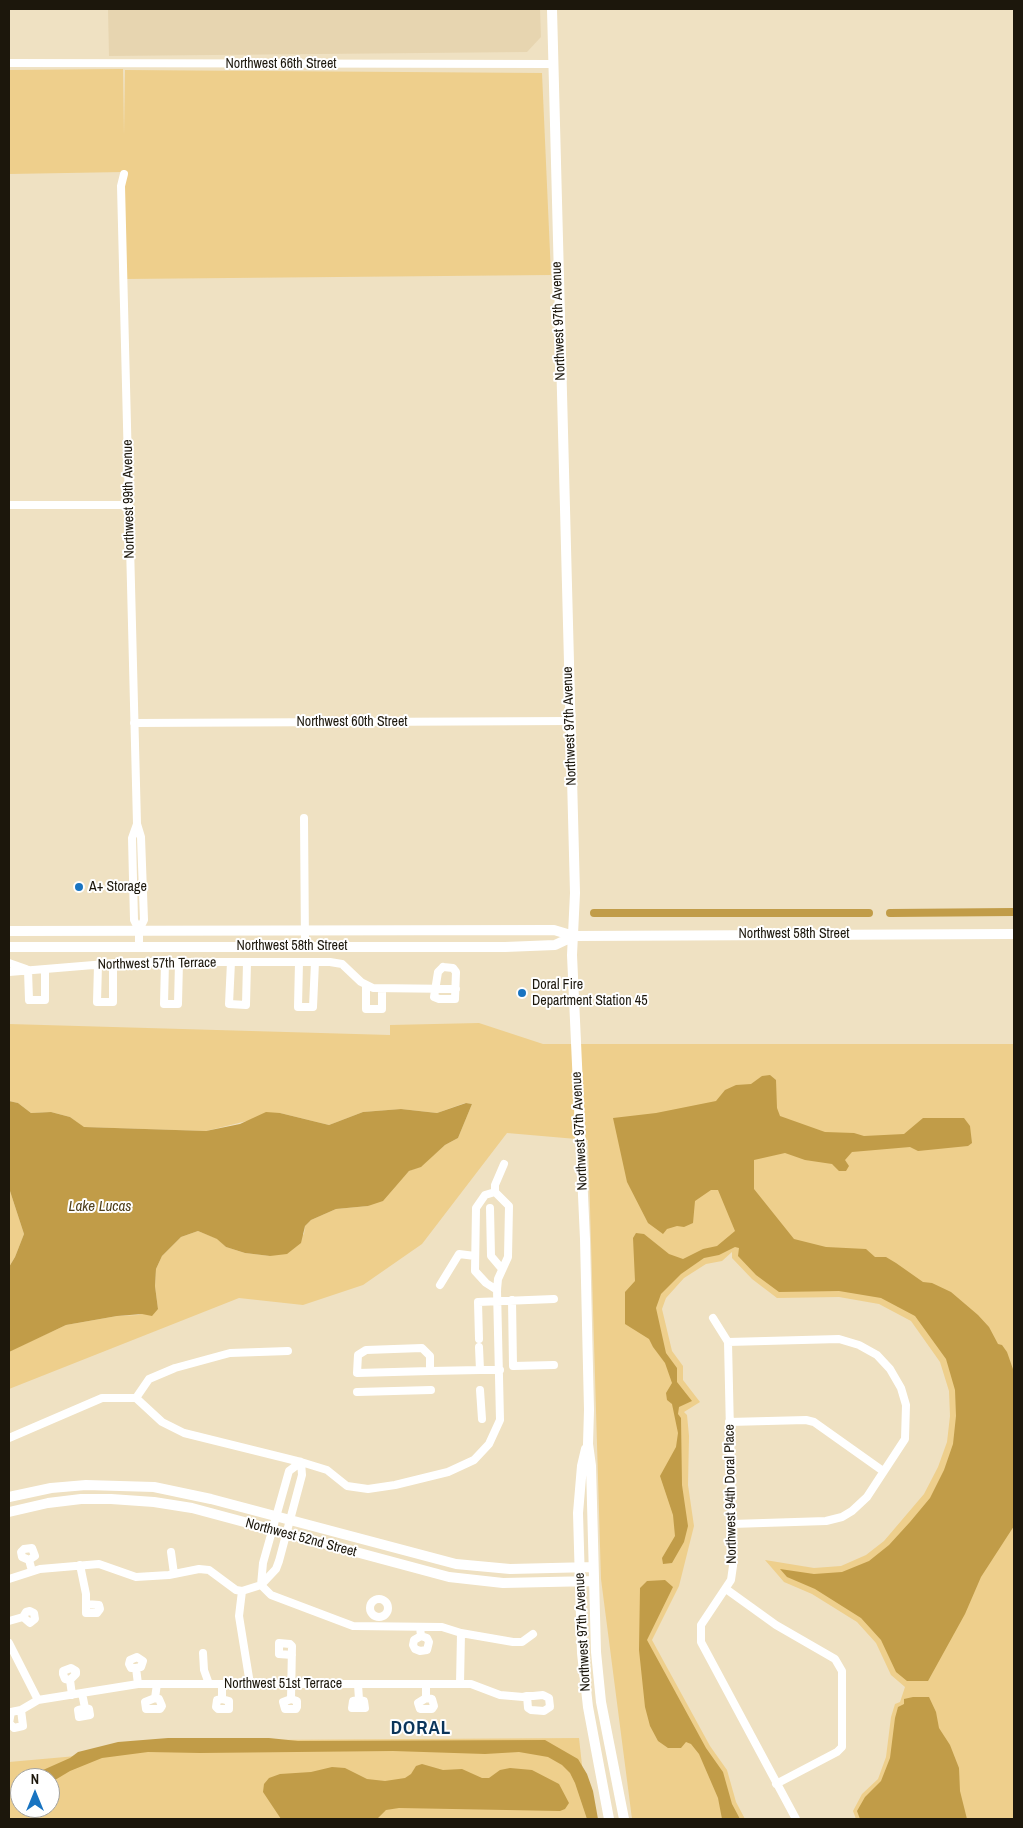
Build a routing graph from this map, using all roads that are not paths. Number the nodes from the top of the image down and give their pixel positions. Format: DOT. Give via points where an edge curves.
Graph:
graph roads {
  1 [pos="552,9"];
  2 [pos="9,64"];
  3 [pos="553,64"];
  4 [pos="124,174"];
  5 [pos="9,505"];
  6 [pos="129,505"];
  7 [pos="570,721"];
  8 [pos="134,722"];
  9 [pos="304,818"];
  10 [pos="139,930"];
  11 [pos="305,930"];
  12 [pos="9,931"];
  13 [pos="1014,934"];
  14 [pos="574,936"];
  15 [pos="305,945"];
  16 [pos="9,947"];
  17 [pos="139,947"];
  18 [pos="166,962"];
  19 [pos="179,962"];
  20 [pos="231,962"];
  21 [pos="247,962"];
  22 [pos="299,962"];
  23 [pos="315,962"];
  24 [pos="9,963"];
  25 [pos="113,963"];
  26 [pos="98,964"];
  27 [pos="28,970"];
  28 [pos="45,970"];
  29 [pos="9,972"];
  30 [pos="366,986"];
  31 [pos="435,988"];
  32 [pos="382,989"];
  33 [pos="504,1164"];
  34 [pos="495,1192"];
  35 [pos="490,1208"];
  36 [pos="475,1256"];
  37 [pos="502,1269"];
  38 [pos="440,1285"];
  39 [pos="497,1290"];
  40 [pos="512,1300"];
  41 [pos="554,1300"];
  42 [pos="498,1301"];
  43 [pos="713,1318"];
  44 [pos="728,1342"];
  45 [pos="288,1351"];
  46 [pos="554,1365"];
  47 [pos="480,1370"];
  48 [pos="500,1370"];
  49 [pos="430,1371"];
  50 [pos="431,1390"];
  51 [pos="480,1390"];
  52 [pos="358,1392"];
  53 [pos="136,1398"];
  54 [pos="482,1419"];
  55 [pos="729,1422"];
  56 [pos="9,1438"];
  57 [pos="588,1444"];
  58 [pos="301,1462"];
  59 [pos="883,1471"];
  60 [pos="128,1485"];
  61 [pos="9,1497"];
  62 [pos="128,1499"];
  63 [pos="9,1512"];
  64 [pos="276,1516"];
  65 [pos="290,1520"];
  66 [pos="732,1524"];
  67 [pos="272,1530"];
  68 [pos="286,1534"];
  69 [pos="171,1552"];
  70 [pos="29,1560"];
  71 [pos="80,1565"];
  72 [pos="486,1568"];
  73 [pos="579,1568"];
  74 [pos="593,1568"];
  75 [pos="32,1571"];
  76 [pos="174,1574"];
  77 [pos="9,1579"];
  78 [pos="594,1581"];
  79 [pos="485,1582"];
  80 [pos="580,1582"];
  81 [pos="261,1585"];
  82 [pos="726,1589"];
  83 [pos="242,1591"];
  84 [pos="86,1604"];
  85 [pos="381,1617"];
  86 [pos="23,1618"];
  87 [pos="9,1621"];
  88 [pos="381,1627"];
  89 [pos="420,1627"];
  90 [pos="461,1633"];
  91 [pos="532,1634"];
  92 [pos="421,1636"];
  93 [pos="9,1645"];
  94 [pos="203,1653"];
  95 [pos="292,1655"];
  96 [pos="136,1668"];
  97 [pos="70,1680"];
  98 [pos="138,1684"];
  99 [pos="157,1684"];
  100 [pos="209,1684"];
  101 [pos="222,1684"];
  102 [pos="250,1684"];
  103 [pos="290,1684"];
  104 [pos="358,1684"];
  105 [pos="426,1684"];
  106 [pos="460,1684"];
  107 [pos="82,1693"];
  108 [pos="72,1695"];
  109 [pos="527,1696"];
  110 [pos="155,1698"];
  111 [pos="426,1698"];
  112 [pos="222,1699"];
  113 [pos="291,1699"];
  114 [pos="38,1700"];
  115 [pos="359,1700"];
  116 [pos="85,1708"];
  117 [pos="21,1710"];
  118 [pos="776,1784"];
  119 [pos="610,1819"];
  120 [pos="624,1819"];
  121 [pos="796,1819"];
  1 -- 3 [label="street, Northwest 97th Avenue"];
  2 -- 3 [label="street, Northwest 66th Street"];
  3 -- 7 [label="street, Northwest 97th Avenue"];
  4 -- 6 [label="street, Northwest 99th Avenue" via="121,186"];
  5 -- 6 [label="street"];
  6 -- 8 [label="street, Northwest 99th Avenue"];
  7 -- 8 [label="street, Northwest 60th Street"];
  7 -- 14 [label="street, Northwest 97th Avenue"];
  8 -- 10 [label="street, Northwest 99th Avenue" via="137,824 132,838 134,920"];
  9 -- 11 [label="street"];
  10 -- 11 [label="street, Northwest 58th Street"];
  10 -- 12 [label="street, Northwest 58th Street"];
  10 -- 17 [label="street, Northwest 99th Avenue"];
  11 -- 14 [label="street, Northwest 58th Street" via="554,930"];
  11 -- 15 [label="street"];
  13 -- 14 [label="street, Northwest 58th Street"];
  14 -- 15 [label="street, Northwest 58th Street" via="555,945"];
  14 -- 57 [label="street, Northwest 97th Avenue" via="574,1023 585,1239"];
  15 -- 17 [label="street, Northwest 58th Street"];
  16 -- 17 [label="street, Northwest 58th Street"];
  18 -- 19 [label="street, Northwest 57th Terrace"];
  18 -- 19 [label="street" via="164,1004 178,1004"];
  18 -- 25 [label="street, Northwest 57th Terrace"];
  19 -- 20 [label="street, Northwest 57th Terrace"];
  20 -- 21 [label="street, Northwest 57th Terrace"];
  20 -- 21 [label="street" via="229,1004 246,1005"];
  21 -- 22 [label="street, Northwest 57th Terrace"];
  22 -- 23 [label="street, Northwest 57th Terrace"];
  22 -- 23 [label="street" via="298,1007 313,1007"];
  23 -- 30 [label="street, Northwest 57th Terrace" via="342,964"];
  24 -- 27 [label="street, Northwest 57th Terrace"];
  25 -- 26 [label="street, Northwest 57th Terrace"];
  25 -- 26 [label="street" via="113,1002 97,1002"];
  26 -- 28 [label="street, Northwest 57th Terrace"];
  27 -- 28 [label="street, Northwest 57th Terrace"];
  27 -- 28 [label="street" via="28,1000 45,1000"];
  27 -- 29 [label="street, Northwest 57th Terrace"];
  30 -- 32 [label="street"];
  30 -- 32 [label="street" via="366,1009 382,1009"];
  31 -- 31 [label="street" via="435,998 456,998 456,972 453,968 447,966 439,970"];
  31 -- 32 [label="street"];
  33 -- 34 [label="street"];
  34 -- 36 [label="street" via="486,1194 476,1208"];
  34 -- 37 [label="street" via="509,1206 508,1257"];
  35 -- 37 [label="street" via="491,1256"];
  36 -- 38 [label="street" via="459,1254"];
  36 -- 39 [label="street" via="475,1270"];
  37 -- 39 [label="street"];
  39 -- 42 [label="street"];
  40 -- 41 [label="street"];
  40 -- 42 [label="street"];
  40 -- 46 [label="street" via="514,1366"];
  42 -- 47 [label="street" via="478,1302"];
  42 -- 48 [label="street"];
  43 -- 44 [label="street"];
  44 -- 55 [label="street, Northwest 94th Doral Place"];
  44 -- 59 [label="street" via="839,1340 877,1355 901,1388 906,1405 905,1439"];
  45 -- 53 [label="street" via="230,1352 175,1368 149,1379"];
  47 -- 48 [label="street"];
  47 -- 49 [label="street"];
  48 -- 58 [label="street" via="500,1420 489,1444 474,1460 448,1472 368,1489 347,1486 327,1470"];
  49 -- 49 [label="street" via="357,1373 358,1355 366,1350 422,1348 430,1356"];
  50 -- 52 [label="street"];
  51 -- 54 [label="street"];
  53 -- 56 [label="street" via="102,1398"];
  53 -- 58 [label="street" via="162,1422 184,1433"];
  55 -- 59 [label="street" via="814,1422"];
  55 -- 66 [label="street, Northwest 94th Doral Place"];
  57 -- 73 [label="street, Northwest 97th Avenue" via="582,1466 578,1513"];
  57 -- 74 [label="street, Northwest 97th Avenue"];
  58 -- 64 [label="street" via="289,1472"];
  58 -- 65 [label="street" via="302,1475"];
  59 -- 66 [label="street" via="867,1497 842,1517 826,1521"];
  60 -- 61 [label="street, Northwest 52nd Street" via="66,1487"];
  60 -- 62 [label="street"];
  60 -- 64 [label="street, Northwest 52nd Street" via="184,1492"];
  62 -- 63 [label="street, Northwest 52nd Street" via="65,1501"];
  62 -- 67 [label="street, Northwest 52nd Street" via="185,1507"];
  64 -- 65 [label="street, Northwest 52nd Street"];
  64 -- 67 [label="street"];
  65 -- 68 [label="street"];
  65 -- 72 [label="street, Northwest 52nd Street" via="425,1557"];
  66 -- 82 [label="street, Northwest 94th Doral Place" via="733,1566"];
  67 -- 68 [label="street, Northwest 52nd Street"];
  67 -- 81 [label="street" via="262,1563"];
  68 -- 79 [label="street, Northwest 52nd Street" via="434,1574"];
  68 -- 81 [label="street" via="276,1569"];
  69 -- 76 [label="street"];
  70 -- 75 [label="street"];
  71 -- 75 [label="street"];
  71 -- 76 [label="street" via="99,1564 136,1577"];
  71 -- 84 [label="street"];
  72 -- 73 [label="street, Northwest 52nd Street"];
  72 -- 79 [label="street"];
  73 -- 74 [label="street, Northwest 52nd Street"];
  73 -- 80 [label="street, Northwest 97th Avenue"];
  74 -- 78 [label="street, Northwest 97th Avenue"];
  75 -- 77 [label="street"];
  76 -- 83 [label="street" via="209,1570"];
  78 -- 80 [label="street, Northwest 52nd Street"];
  78 -- 120 [label="street, Northwest 97th Avenue" via="601,1702"];
  79 -- 80 [label="street, Northwest 52nd Street"];
  80 -- 119 [label="street, Northwest 97th Avenue" via="582,1653 588,1707"];
  81 -- 83 [label="street"];
  81 -- 88 [label="street" via="271,1594 353,1626"];
  82 -- 118 [label="street, Northwest 94th Doral Place" via="701,1625 701,1642"];
  82 -- 118 [label="street" via="776,1625 835,1659 842,1671 842,1747"];
  83 -- 102 [label="street" via="239,1616"];
  85 -- 88 [label="street"];
  86 -- 87 [label="street"];
  88 -- 89 [label="street"];
  89 -- 90 [label="street" via="442,1627"];
  89 -- 92 [label="street"];
  90 -- 91 [label="street" via="513,1642 522,1642"];
  90 -- 106 [label="street"];
  93 -- 114 [label="street"];
  94 -- 100 [label="street"];
  95 -- 103 [label="street"];
  96 -- 98 [label="street"];
  97 -- 108 [label="street"];
  98 -- 99 [label="street, Northwest 51st Terrace"];
  98 -- 107 [label="street, Northwest 51st Terrace"];
  99 -- 100 [label="street, Northwest 51st Terrace"];
  99 -- 110 [label="street"];
  100 -- 101 [label="street, Northwest 51st Terrace"];
  101 -- 102 [label="street, Northwest 51st Terrace"];
  101 -- 112 [label="street"];
  102 -- 103 [label="street, Northwest 51st Terrace"];
  103 -- 104 [label="street, Northwest 51st Terrace"];
  103 -- 113 [label="street"];
  104 -- 105 [label="street, Northwest 51st Terrace"];
  104 -- 115 [label="street"];
  105 -- 106 [label="street, Northwest 51st Terrace"];
  105 -- 111 [label="street"];
  106 -- 109 [label="street, Northwest 51st Terrace" via="471,1684 500,1695"];
  107 -- 108 [label="street, Northwest 51st Terrace"];
  107 -- 116 [label="street"];
  108 -- 114 [label="street, Northwest 51st Terrace"];
  114 -- 117 [label="street"];
  118 -- 121 [label="street, Northwest 94th Doral Place"];
}
